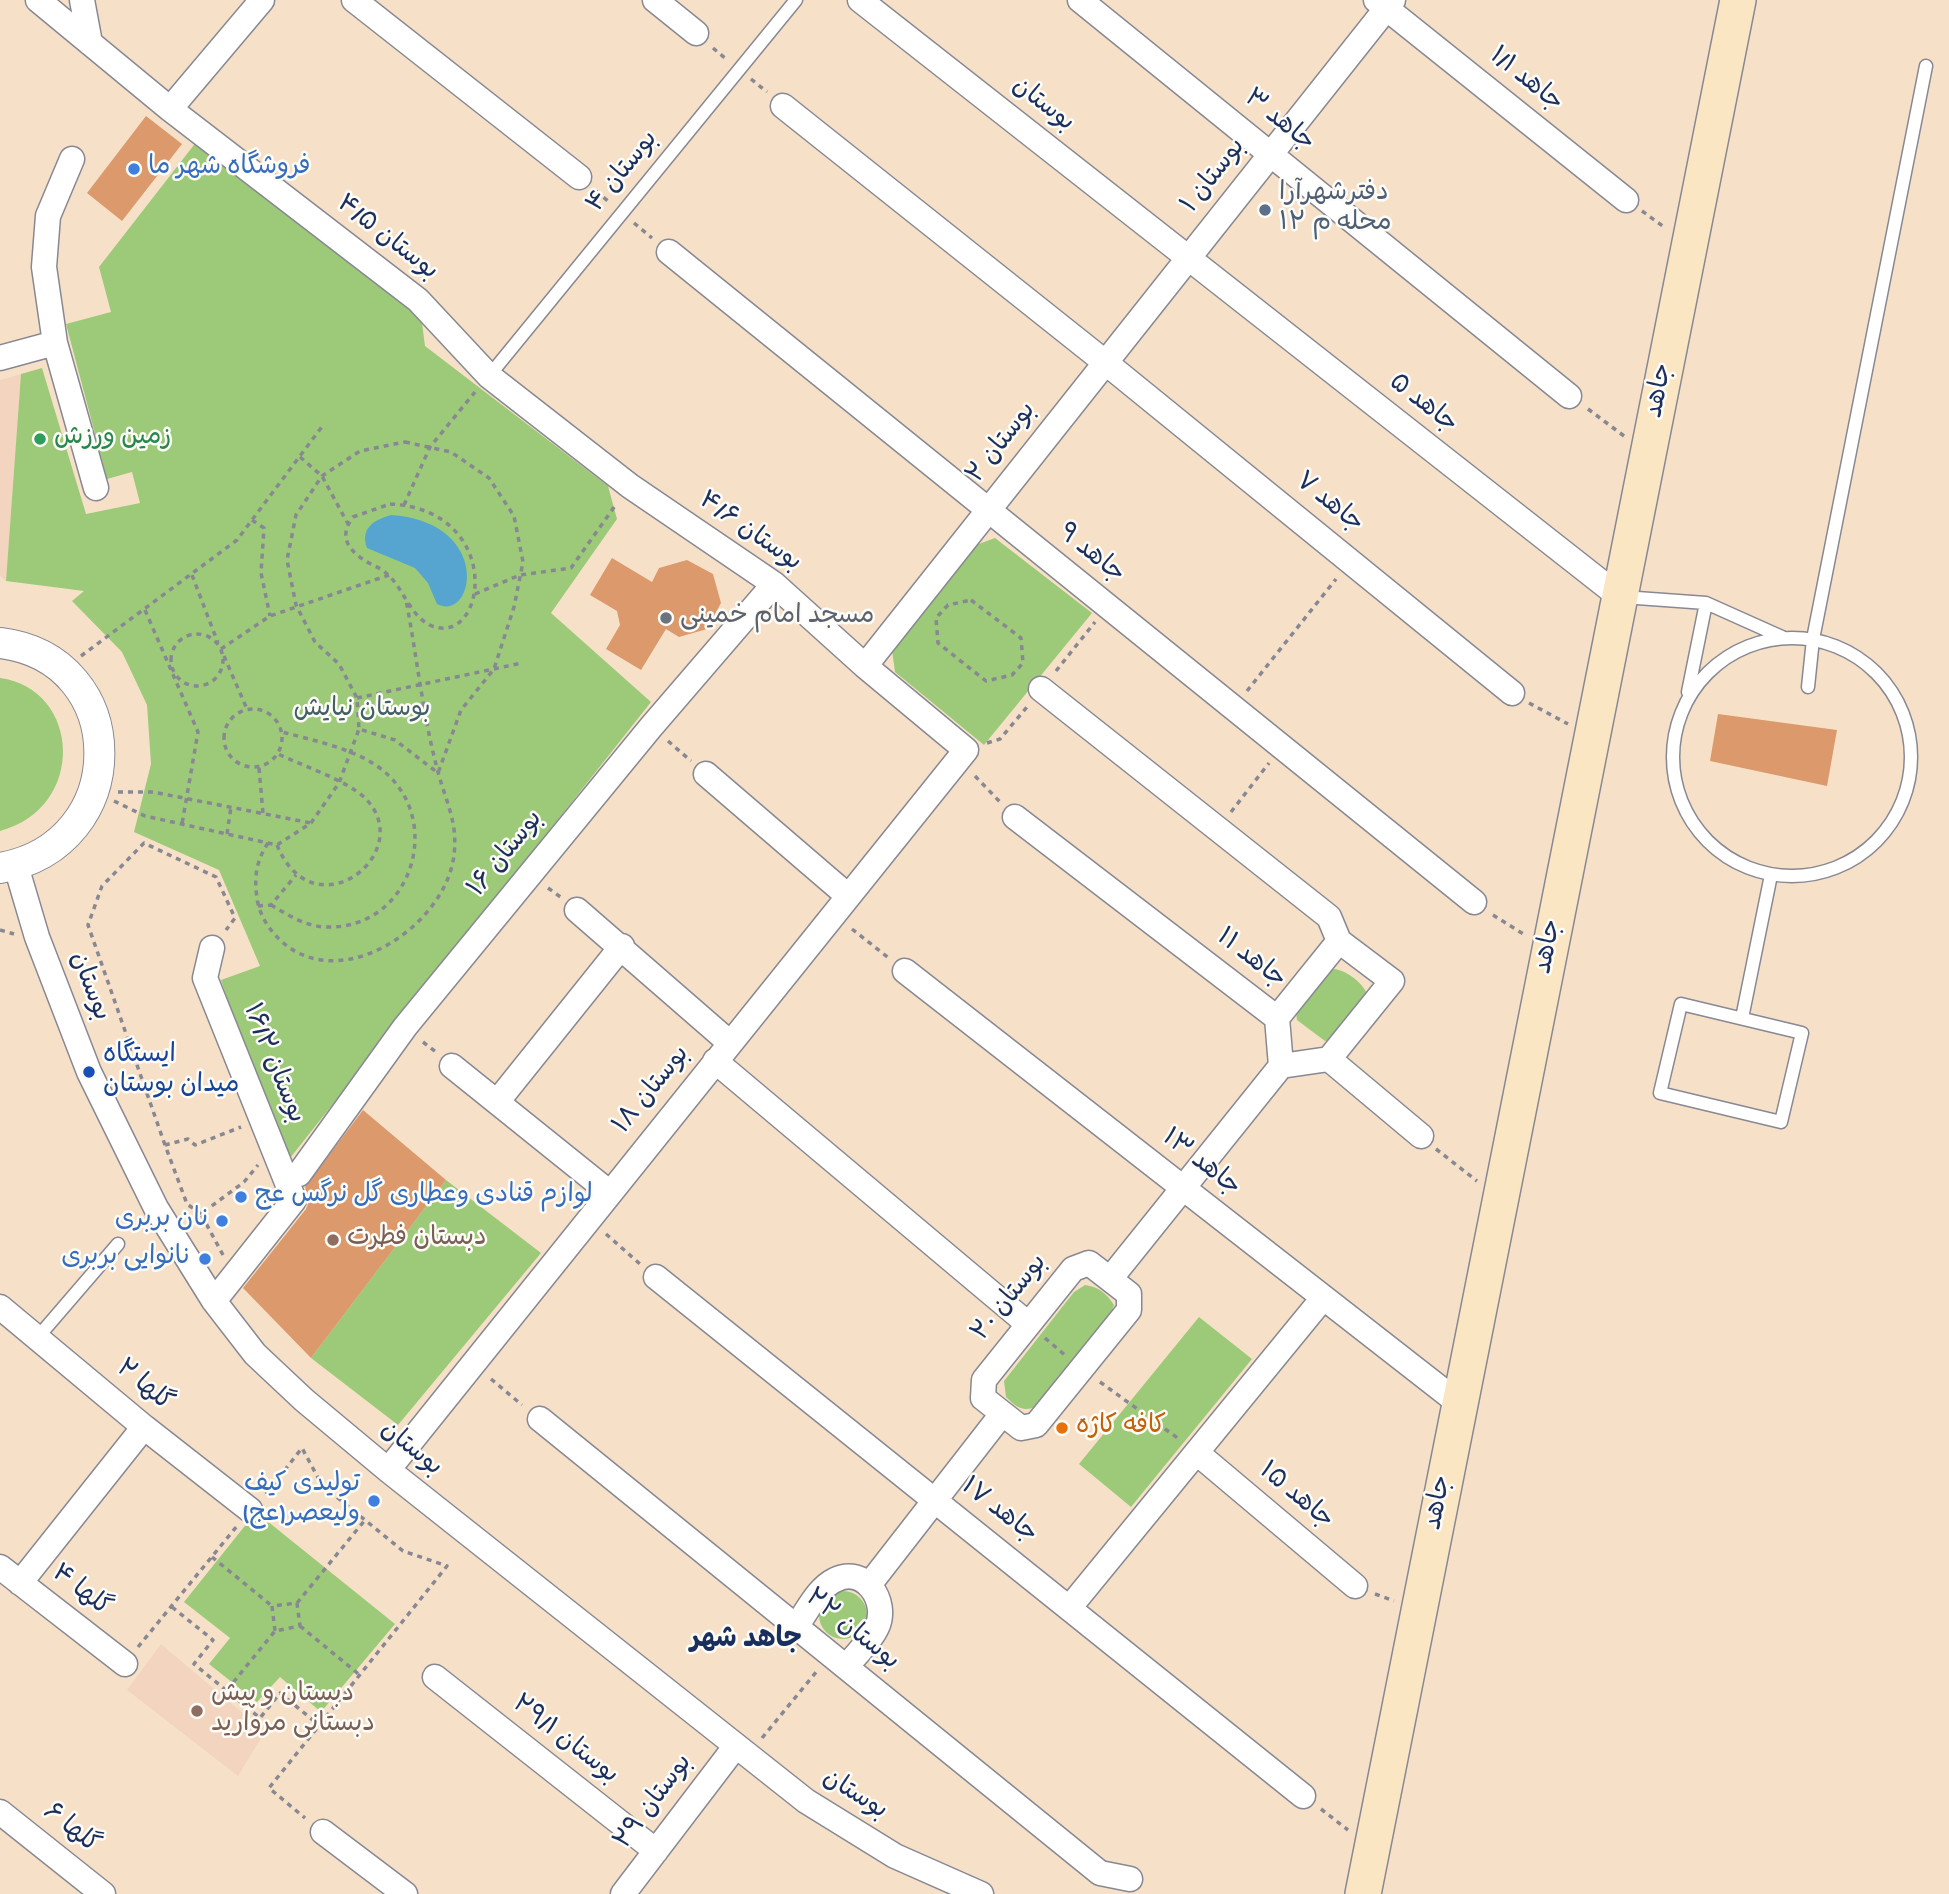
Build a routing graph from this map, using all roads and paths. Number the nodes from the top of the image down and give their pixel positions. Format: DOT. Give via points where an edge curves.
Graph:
graph roads {
  1 [pos="38,0"];
  2 [pos="82,0"];
  3 [pos="262,0"];
  4 [pos="354,0"];
  5 [pos="654,0"];
  6 [pos="796,0"];
  7 [pos="860,0"];
  8 [pos="1080,0"];
  9 [pos="1738,0"];
  10 [pos="1385,3"];
  11 [pos="696,33"];
  12 [pos="90,43"];
  13 [pos="1926,66"];
  14 [pos="783,106"];
  15 [pos="170,109"];
  16 [pos="1270,155"];
  17 [pos="72,159"];
  18 [pos="579,177"];
  19 [pos="1626,200"];
  20 [pos="1689,245"];
  21 [pos="669,252"];
  22 [pos="1187,260"];
  23 [pos="55,343"];
  24 [pos="0,358"];
  25 [pos="1105,363"];
  26 [pos="489,376"];
  27 [pos="1569,396"];
  28 [pos="324,425"];
  29 [pos="430,447"];
  30 [pos="1648,454"];
  31 [pos="300,457"];
  32 [pos="322,476"];
  33 [pos="630,486"];
  34 [pos="96,488"];
  35 [pos="404,505"];
  36 [pos="988,511"];
  37 [pos="252,520"];
  38 [pos="348,524"];
  39 [pos="1351,561"];
  40 [pos="192,575"];
  41 [pos="389,575"];
  42 [pos="520,575"];
  43 [pos="774,584"];
  44 [pos="475,594"];
  45 [pos="1620,597"];
  46 [pos="407,600"];
  47 [pos="1706,603"];
  48 [pos="296,605"];
  49 [pos="145,610"];
  50 [pos="942,612"];
  51 [pos="270,616"];
  52 [pos="1783,638"];
  53 [pos="1813,639"];
  54 [pos="0,643"];
  55 [pos="221,649"];
  56 [pos="522,663"];
  57 [pos="864,666"];
  58 [pos="62,668"];
  59 [pos="494,669"];
  60 [pos="172,671"];
  61 [pos="422,683"];
  62 [pos="1808,687"];
  63 [pos="1041,690"];
  64 [pos="1512,693"];
  65 [pos="357,698"];
  66 [pos="1686,701"];
  67 [pos="247,709"];
  68 [pos="1233,709"];
  69 [pos="651,727"];
  70 [pos="359,729"];
  71 [pos="282,732"];
  72 [pos="1592,737"];
  73 [pos="1281,747"];
  74 [pos="278,754"];
  75 [pos="350,754"];
  76 [pos="962,755"];
  77 [pos="259,768"];
  78 [pos="438,772"];
  79 [pos="706,774"];
  80 [pos="339,783"];
  81 [pos="95,792"];
  82 [pos="187,798"];
  83 [pos="231,807"];
  84 [pos="263,813"];
  85 [pos="1015,817"];
  86 [pos="311,822"];
  87 [pos="182,824"];
  88 [pos="1217,830"];
  89 [pos="227,834"];
  90 [pos="268,843"];
  91 [pos="277,845"];
  92 [pos="8,867"];
  93 [pos="530,874"];
  94 [pos="296,875"];
  95 [pos="1771,875"];
  96 [pos="1474,902"];
  97 [pos="271,905"];
  98 [pos="841,905"];
  99 [pos="257,906"];
  100 [pos="577,910"];
  101 [pos="1339,941"];
  102 [pos="622,946"];
  103 [pos="212,948"];
  104 [pos="1549,951"];
  105 [pos="905,971"];
  106 [pos="1277,1018"];
  107 [pos="1742,1018"];
  108 [pos="405,1027"];
  109 [pos="723,1052"];
  110 [pos="1329,1059"];
  111 [pos="452,1066"];
  112 [pos="1281,1066"];
  113 [pos="497,1102"];
  114 [pos="262,1119"];
  115 [pos="1421,1136"];
  116 [pos="165,1145"];
  117 [pos="273,1147"];
  118 [pos="299,1174"];
  119 [pos="1182,1188"];
  120 [pos="610,1193"];
  121 [pos="1500,1199"];
  122 [pos="201,1214"];
  123 [pos="589,1219"];
  124 [pos="118,1244"];
  125 [pos="234,1276"];
  126 [pos="656,1277"];
  127 [pos="1110,1279"];
  128 [pos="1323,1298"];
  129 [pos="214,1301"];
  130 [pos="0,1307"];
  131 [pos="1028,1324"];
  132 [pos="38,1337"];
  133 [pos="473,1364"];
  134 [pos="1082,1368"];
  135 [pos="1460,1404"];
  136 [pos="1002,1414"];
  137 [pos="540,1419"];
  138 [pos="144,1427"];
  139 [pos="1197,1453"];
  140 [pos="388,1470"];
  141 [pos="935,1500"];
  142 [pos="250,1510"];
  143 [pos="365,1519"];
  144 [pos="212,1557"];
  145 [pos="0,1567"];
  146 [pos="20,1583"];
  147 [pos="869,1585"];
  148 [pos="1354,1586"];
  149 [pos="298,1602"];
  150 [pos="172,1606"];
  151 [pos="272,1606"];
  152 [pos="1070,1607"];
  153 [pos="1419,1610"];
  154 [pos="797,1625"];
  155 [pos="300,1626"];
  156 [pos="275,1631"];
  157 [pos="839,1660"];
  158 [pos="124,1664"];
  159 [pos="361,1676"];
  160 [pos="435,1677"];
  161 [pos="226,1691"];
  162 [pos="320,1726"];
  163 [pos="741,1752"];
  164 [pos="1303,1796"];
  165 [pos="0,1812"];
  166 [pos="323,1832"];
  167 [pos="1372,1848"];
  168 [pos="656,1851"];
  169 [pos="1130,1879"];
  170 [pos="103,1894"];
  171 [pos="405,1894"];
  172 [pos="623,1894"];
  173 [pos="981,1894"];
  174 [pos="1363,1894"];
  1 -- 12 [label="street, بوستان ۴/۵"];
  2 -- 12 [label="street"];
  3 -- 15 [label="street"];
  4 -- 18 [label="street"];
  5 -- 11 [label="street"];
  6 -- 26 [label="lane, بوستان ۴"];
  7 -- 22 [label="street, بوستان"];
  8 -- 16 [label="street, جاهد ۳"];
  9 -- 20 [label="main road, جاهد"];
  10 -- 16 [label="street, بوستان ۱"];
  10 -- 19 [label="street, جاهد ۱/۱"];
  12 -- 15 [label="street, بوستان ۴/۵"];
  13 -- 53 [label="lane"];
  14 -- 25 [label="street, جاهد ۷"];
  15 -- 26 [label="street, بوستان ۴/۵" via="418,300"];
  16 -- 22 [label="street, بوستان ۱"];
  16 -- 27 [label="street, جاهد ۳"];
  17 -- 23 [label="street" via="48,216 44,267"];
  19 -- 20 [label="path"];
  20 -- 30 [label="main road, جاهد"];
  21 -- 36 [label="street, جاهد ۹"];
  22 -- 25 [label="street, بوستان ۲"];
  22 -- 45 [label="street, جاهد ۵"];
  23 -- 24 [label="street"];
  23 -- 34 [label="street"];
  25 -- 36 [label="street, بوستان ۲"];
  25 -- 39 [label="street, جاهد ۷"];
  26 -- 29 [label="path"];
  26 -- 33 [label="street, بوستان ۴/۶"];
  27 -- 30 [label="path"];
  28 -- 31 [label="path"];
  29 -- 32 [label="path" via="405,442 360,451"];
  29 -- 35 [label="path"];
  29 -- 42 [label="path" via="451,452 489,478 514,516 523,562"];
  30 -- 45 [label="main road, جاهد"];
  31 -- 32 [label="path"];
  31 -- 37 [label="path"];
  32 -- 38 [label="path"];
  32 -- 48 [label="path" via="296,515 287,560"];
  33 -- 42 [label="path" via="571,568"];
  33 -- 43 [label="street, بوستان ۴/۶"];
  35 -- 38 [label="path" via="360,513"];
  35 -- 44 [label="path" via="436,514 454,528 468,547 475,570"];
  36 -- 57 [label="street, بوستان ۲"];
  36 -- 68 [label="street, جاهد ۹"];
  37 -- 40 [label="path" via="237,540"];
  37 -- 51 [label="path" via="264,528 261,573"];
  38 -- 41 [label="path" via="345,539 352,553"];
  39 -- 64 [label="street, جاهد ۷"];
  39 -- 68 [label="path"];
  40 -- 49 [label="path"];
  40 -- 55 [label="path"];
  41 -- 46 [label="path"];
  41 -- 48 [label="path"];
  42 -- 44 [label="path"];
  42 -- 59 [label="path"];
  43 -- 57 [label="street, بوستان ۴/۶"];
  43 -- 69 [label="street, بوستان ۱۶"];
  44 -- 46 [label="path" via="467,616 451,627 431,626"];
  45 -- 47 [label="lane"];
  45 -- 72 [label="main road, جاهد"];
  46 -- 61 [label="path"];
  47 -- 52 [label="lane"];
  47 -- 66 [label="lane"];
  48 -- 51 [label="path"];
  48 -- 65 [label="path" via="315,642 339,664"];
  49 -- 58 [label="path"];
  49 -- 60 [label="path"];
  50 -- 50 [label="path" via="936,618 938,643 986,681 1012,675 1023,663 1021,638 971,600 947,605"];
  51 -- 55 [label="path"];
  52 -- 53 [label="lane"];
  52 -- 66 [label="lane" via="1759,642 1716,664"];
  53 -- 62 [label="lane"];
  53 -- 95 [label="lane" via="1841,648 1886,683 1910,735 1912,764 1895,819 1877,842 1854,860 1828,871 1800,877"];
  54 -- 58 [label="street" via="23,646"];
  55 -- 60 [label="path" via="206,635 186,635 172,650"];
  55 -- 60 [label="path" via="222,670 208,685 187,685"];
  55 -- 67 [label="path"];
  56 -- 59 [label="path"];
  57 -- 76 [label="street, بوستان ۴/۶"];
  58 -- 81 [label="street" via="89,704 101,748"];
  59 -- 61 [label="path"];
  59 -- 78 [label="path" via="461,710"];
  60 -- 82 [label="path" via="198,732"];
  61 -- 65 [label="path"];
  61 -- 78 [label="path"];
  63 -- 88 [label="street"];
  64 -- 72 [label="path"];
  65 -- 70 [label="path"];
  66 -- 95 [label="lane" via="1672,755 1675,783 1685,810 1720,852 1744,867"];
  67 -- 71 [label="path" via="269,713"];
  67 -- 77 [label="path" via="228,722 224,745 237,763"];
  68 -- 73 [label="street, جاهد ۹"];
  69 -- 79 [label="path"];
  69 -- 93 [label="street, بوستان ۱۶"];
  70 -- 75 [label="path"];
  70 -- 78 [label="path" via="395,740"];
  71 -- 74 [label="path"];
  71 -- 75 [label="path"];
  72 -- 104 [label="main road, جاهد"];
  73 -- 88 [label="path"];
  73 -- 96 [label="street, جاهد ۹"];
  74 -- 77 [label="path"];
  74 -- 80 [label="path"];
  75 -- 80 [label="path"];
  75 -- 97 [label="path" via="376,765 398,785 412,810 417,838 409,875 400,892 379,912 353,924 324,927 296,920"];
  76 -- 85 [label="path"];
  76 -- 98 [label="street, بوستان ۱۸"];
  77 -- 84 [label="path"];
  78 -- 99 [label="path" via="453,813 454,856 440,896 413,930 377,952 335,960 310,957 287,946 269,929"];
  79 -- 98 [label="street"];
  80 -- 86 [label="path"];
  80 -- 94 [label="path" via="354,789 376,814 378,839 371,863 359,875 336,884 311,883"];
  81 -- 82 [label="path" via="153,792"];
  81 -- 87 [label="path" via="145,816"];
  81 -- 92 [label="street" via="73,831 38,858"];
  82 -- 83 [label="path"];
  82 -- 87 [label="path"];
  83 -- 84 [label="path"];
  83 -- 89 [label="path"];
  84 -- 86 [label="path"];
  85 -- 106 [label="street, جاهد ۱۱"];
  86 -- 91 [label="path"];
  87 -- 89 [label="path"];
  88 -- 101 [label="street" via="1329,917"];
  89 -- 90 [label="path"];
  90 -- 91 [label="path"];
  90 -- 99 [label="path" via="259,856 254,881"];
  91 -- 94 [label="path"];
  92 -- 129 [label="street, بوستان" via="89,1072 156,1208"];
  93 -- 100 [label="path"];
  93 -- 108 [label="street, بوستان ۱۶"];
  94 -- 97 [label="path"];
  95 -- 107 [label="lane"];
  96 -- 104 [label="path"];
  97 -- 99 [label="path"];
  98 -- 105 [label="path"];
  98 -- 109 [label="street, بوستان ۱۸"];
  100 -- 102 [label="street"];
  101 -- 106 [label="street"];
  101 -- 110 [label="street" via="1392,981"];
  102 -- 109 [label="street"];
  102 -- 113 [label="street"];
  103 -- 114 [label="street, بوستان ۱۶/۲" via="205,978"];
  103 -- 116 [label="path" via="235,918 216,877 144,843 102,886 88,925"];
  104 -- 121 [label="main road, جاهد"];
  105 -- 119 [label="street, جاهد ۱۳"];
  106 -- 112 [label="street, جاهد ۱۱"];
  107 -- 107 [label="lane" via="1681,1004 1660,1093 1781,1122 1802,1033"];
  108 -- 111 [label="path"];
  108 -- 118 [label="street, بوستان ۱۶"];
  109 -- 120 [label="street, بوستان ۱۸"];
  109 -- 131 [label="street"];
  110 -- 112 [label="street"];
  110 -- 115 [label="street"];
  111 -- 113 [label="street"];
  112 -- 119 [label="street"];
  113 -- 120 [label="street"];
  114 -- 116 [label="path" via="195,1145 188,1139"];
  114 -- 117 [label="street, بوستان ۱۶/۲"];
  115 -- 121 [label="path"];
  116 -- 122 [label="path" via="187,1204"];
  117 -- 122 [label="path" via="244,1182"];
  117 -- 125 [label="street, بوستان ۱۶/۲" via="294,1200"];
  119 -- 127 [label="street"];
  119 -- 128 [label="street, جاهد ۱۳"];
  120 -- 123 [label="street, بوستان ۱۸"];
  121 -- 135 [label="main road, جاهد"];
  122 -- 125 [label="path"];
  123 -- 126 [label="path"];
  123 -- 133 [label="street, بوستان ۱۸"];
  124 -- 132 [label="lane"];
  125 -- 129 [label="street"];
  126 -- 141 [label="street, جاهد ۱۷"];
  127 -- 131 [label="street, بوستان ۲۰" via="1089,1263 1073,1269"];
  127 -- 134 [label="street, بوستان ۲۰" via="1129,1294 1129,1310"];
  128 -- 135 [label="street, جاهد ۱۳"];
  128 -- 139 [label="street"];
  129 -- 140 [label="street, بوستان" via="255,1354"];
  130 -- 132 [label="street, گلها ۲"];
  131 -- 134 [label="path"];
  131 -- 136 [label="street, بوستان ۲۰" via="984,1380 983,1398"];
  132 -- 138 [label="street, گلها ۲"];
  133 -- 137 [label="path"];
  133 -- 140 [label="street, بوستان ۱۸"];
  134 -- 136 [label="street, بوستان ۲۰" via="1036,1425 1021,1429"];
  134 -- 139 [label="path"];
  135 -- 153 [label="main road, جاهد"];
  136 -- 141 [label="street"];
  137 -- 154 [label="street, بوستان ۲۲"];
  138 -- 142 [label="street, گلها ۲"];
  138 -- 146 [label="street"];
  139 -- 148 [label="street, جاهد ۱۵"];
  139 -- 152 [label="street"];
  140 -- 163 [label="street, بوستان"];
  141 -- 147 [label="street"];
  141 -- 152 [label="street, جاهد ۱۷"];
  142 -- 143 [label="path" via="302,1448 322,1485"];
  142 -- 144 [label="path"];
  143 -- 149 [label="path"];
  143 -- 159 [label="path" via="403,1551 447,1566"];
  144 -- 150 [label="path"];
  144 -- 151 [label="path"];
  145 -- 146 [label="street, گلها ۴"];
  146 -- 158 [label="street, گلها ۴"];
  147 -- 154 [label="street" via="852,1576 837,1578 823,1589"];
  147 -- 157 [label="street" via="879,1597 877,1627"];
  148 -- 153 [label="path"];
  149 -- 151 [label="path"];
  149 -- 155 [label="path"];
  150 -- 158 [label="path"];
  150 -- 161 [label="path" via="213,1640 194,1664"];
  151 -- 156 [label="path"];
  152 -- 164 [label="street, جاهد ۱۷"];
  153 -- 167 [label="main road, جاهد"];
  154 -- 157 [label="street, بوستان ۲۲"];
  155 -- 156 [label="path"];
  155 -- 159 [label="path"];
  156 -- 161 [label="path"];
  157 -- 163 [label="path"];
  157 -- 169 [label="street, بوستان ۲۲" via="1100,1873"];
  159 -- 162 [label="path"];
  160 -- 168 [label="street, بوستان ۲۹/۱"];
  161 -- 162 [label="path" via="260,1718 280,1693"];
  162 -- 166 [label="path" via="269,1788"];
  163 -- 168 [label="street, بوستان ۲۹"];
  163 -- 173 [label="street, بوستان" via="806,1801 895,1856"];
  164 -- 167 [label="path"];
  165 -- 170 [label="street, گلها ۶"];
  166 -- 171 [label="street"];
  167 -- 174 [label="main road, جاهد"];
  168 -- 172 [label="street, بوستان ۲۹"];
}
